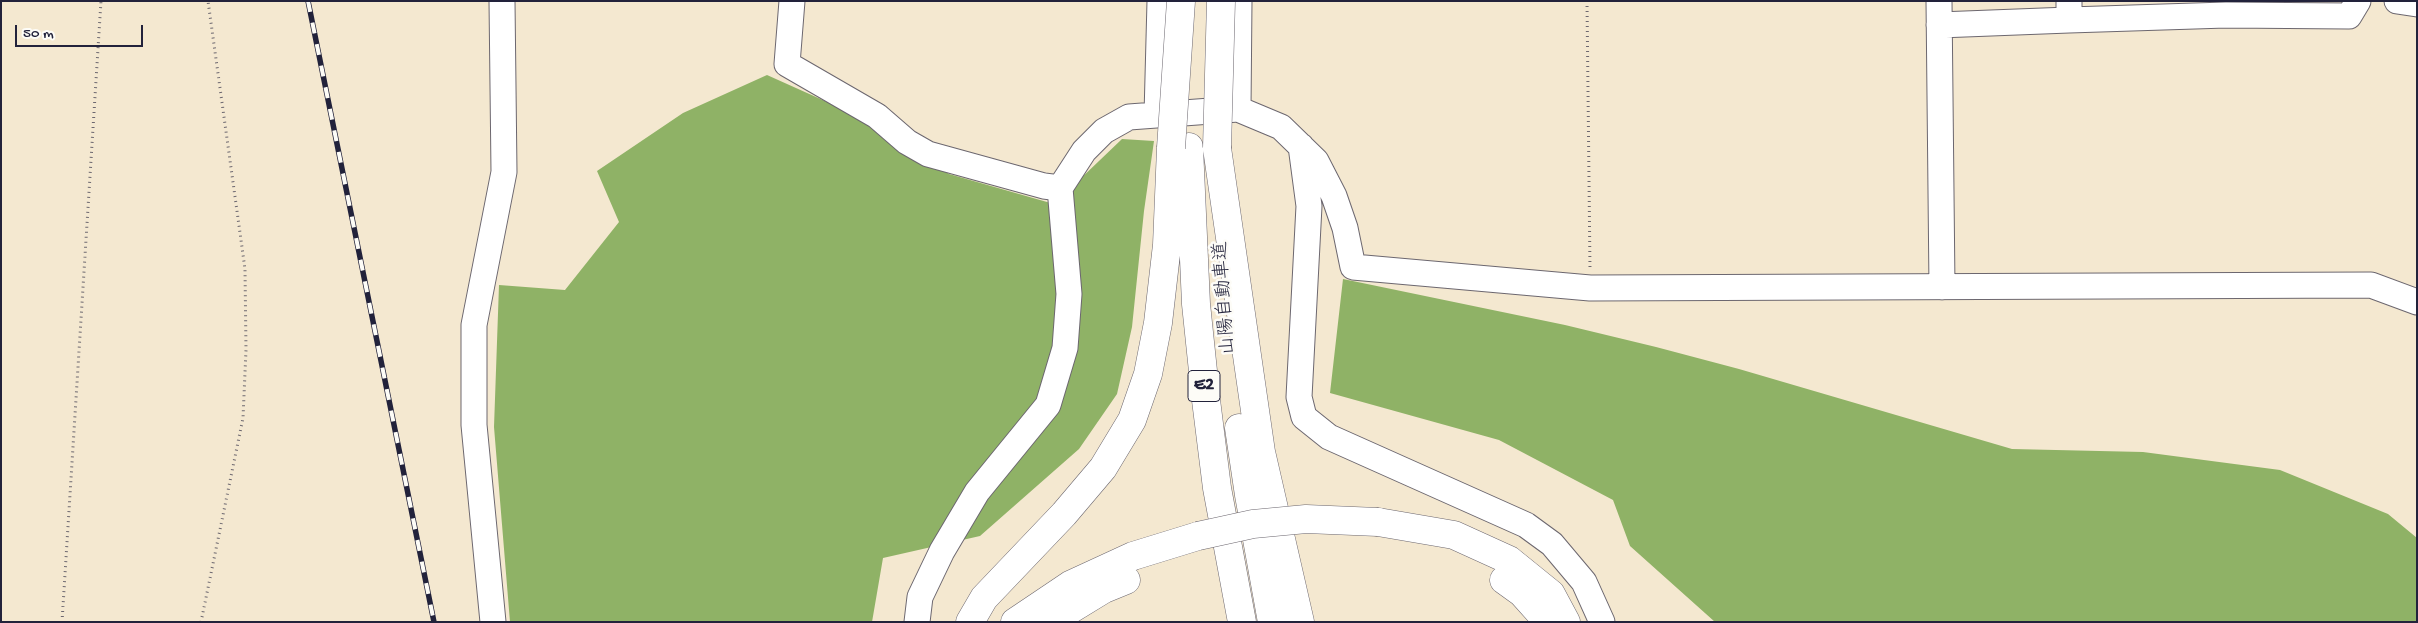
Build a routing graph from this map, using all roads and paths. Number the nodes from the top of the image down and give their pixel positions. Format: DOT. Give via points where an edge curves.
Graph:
graph roads {
  1 [pos="101,1"];
  2 [pos="208,1"];
  3 [pos="502,1"];
  4 [pos="792,1"];
  5 [pos="1160,1"];
  6 [pos="1181,1"];
  7 [pos="1189,1"];
  8 [pos="1221,1"];
  9 [pos="1239,1"];
  10 [pos="1587,1"];
  11 [pos="2358,1"];
  12 [pos="2397,1"];
  13 [pos="2417,4"];
  14 [pos="2069,10"];
  15 [pos="1939,13"];
  16 [pos="1238,109"];
  17 [pos="1157,115"];
  18 [pos="1300,146"];
  19 [pos="1180,148"];
  20 [pos="1217,148"];
  21 [pos="1060,188"];
  22 [pos="1942,287"];
  23 [pos="1590,288"];
  24 [pos="2417,302"];
  25 [pos="1378,531"];
  26 [pos="1200,545"];
  27 [pos="62,622"];
  28 [pos="201,622"];
  29 [pos="493,622"];
  30 [pos="916,622"];
  31 [pos="970,622"];
  32 [pos="1015,622"];
  33 [pos="1050,622"];
  34 [pos="1242,622"];
  35 [pos="1272,622"];
  36 [pos="1300,622"];
  37 [pos="1548,622"];
  38 [pos="1566,622"];
  39 [pos="1602,622"];
  1 -- 27 [label="path"];
  2 -- 28 [label="path" via="245,269 246,350 243,418"];
  3 -- 29 [label="street" via="504,172 474,325 474,425"];
  4 -- 21 [label="street" via="788,64 877,116 907,142 928,154"];
  5 -- 17 [label="street"];
  6 -- 19 [label="highway, bridge"];
  7 -- 19 [label="highway, 山陽自動車道 / E2"];
  8 -- 20 [label="highway, 山陽自動車道 / E2, bridge"];
  9 -- 16 [label="street"];
  10 -- 23 [label="path"];
  11 -- 14 [label="street" via="2350,16"];
  12 -- 13 [label="street"];
  14 -- 15 [label="street"];
  15 -- 22 [label="street"];
  16 -- 17 [label="street"];
  16 -- 18 [label="street" via="1281,128"];
  17 -- 21 [label="street" via="1129,117 1104,130 1084,151"];
  18 -- 23 [label="street" via="1316,161 1334,196 1353,268"];
  18 -- 39 [label="street" via="1309,206 1299,397 1304,417 1329,437 1526,525 1552,544 1584,582"];
  19 -- 31 [label="highway" via="1158,323 1148,374 1132,420 1103,468 984,598"];
  19 -- 34 [label="highway, 山陽自動車道 / E2" via="1217,488"];
  20 -- 35 [label="highway, 山陽自動車道 / E2" via="1232,381 1248,495"];
  20 -- 36 [label="highway" via="1261,452"];
  21 -- 30 [label="street" via="1069,294 1065,348 1048,405 972,500 942,550 920,597"];
  22 -- 23 [label="street"];
  22 -- 24 [label="street" via="2371,285"];
  25 -- 26 [label="highway"];
  25 -- 37 [label="highway" via="1446,551 1489,569 1522,593"];
  25 -- 38 [label="highway" via="1454,535 1509,560 1551,594"];
  26 -- 32 [label="highway" via="1133,556 1070,586"];
  26 -- 33 [label="highway" via="1104,590"];
}
